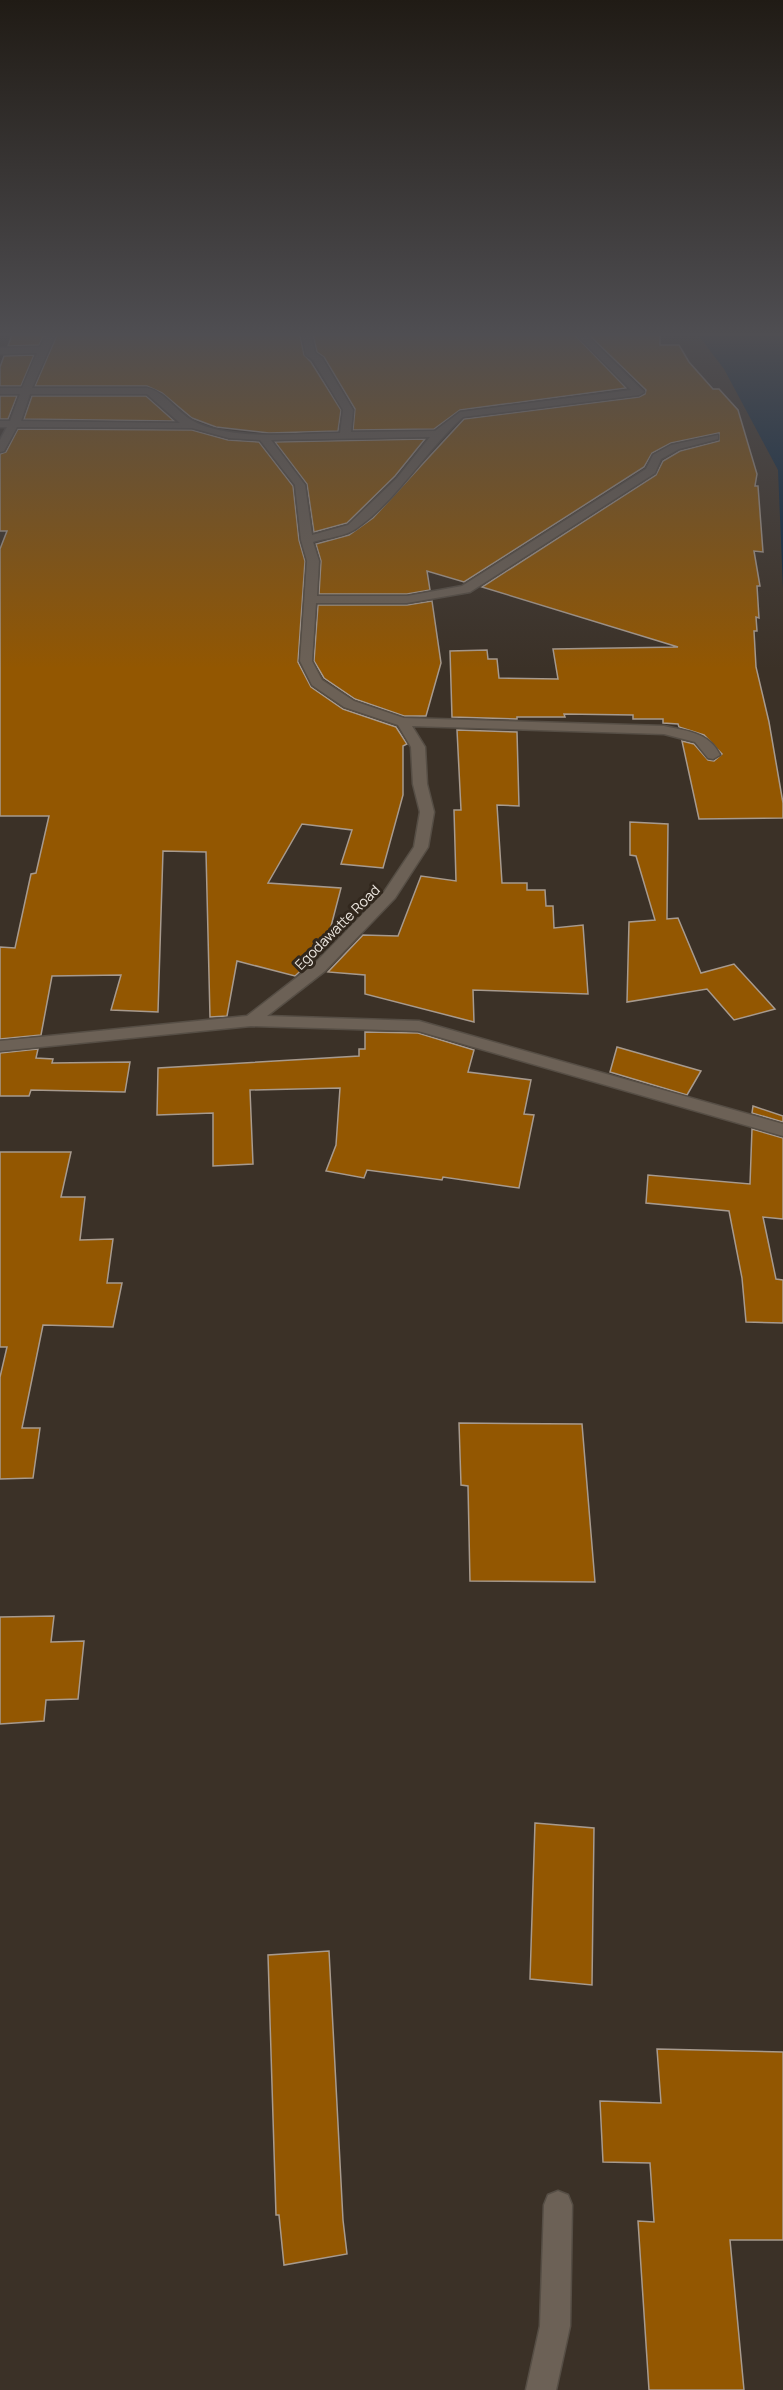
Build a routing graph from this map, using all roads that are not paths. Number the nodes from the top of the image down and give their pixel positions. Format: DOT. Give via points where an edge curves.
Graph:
graph roads {
  1 [pos="270,447"];
  2 [pos="428,447"];
  3 [pos="677,447"];
  4 [pos="307,540"];
  5 [pos="310,599"];
  6 [pos="403,722"];
  7 [pos="713,755"];
  8 [pos="251,1021"];
  9 [pos="0,1046"];
  10 [pos="783,1130"];
  11 [pos="558,2205"];
  12 [pos="541,2390"];
  1 -- 4 [label="street" via="300,485"];
  2 -- 4 [label="street" via="401,480 352,527"];
  3 -- 5 [label="street" via="657,457 651,471 466,589 399,602"];
  4 -- 5 [label="street" via="313,561"];
  5 -- 6 [label="street" via="306,661 317,682 349,704"];
  6 -- 7 [label="street" via="664,730 705,740"];
  6 -- 8 [label="street, Egodawatte Road" via="418,747 420,784 427,812 421,848 390,896 319,969"];
  8 -- 9 [label="street"];
  8 -- 10 [label="street" via="419,1026"];
  11 -- 12 [label="street" via="555,2326"];
}
